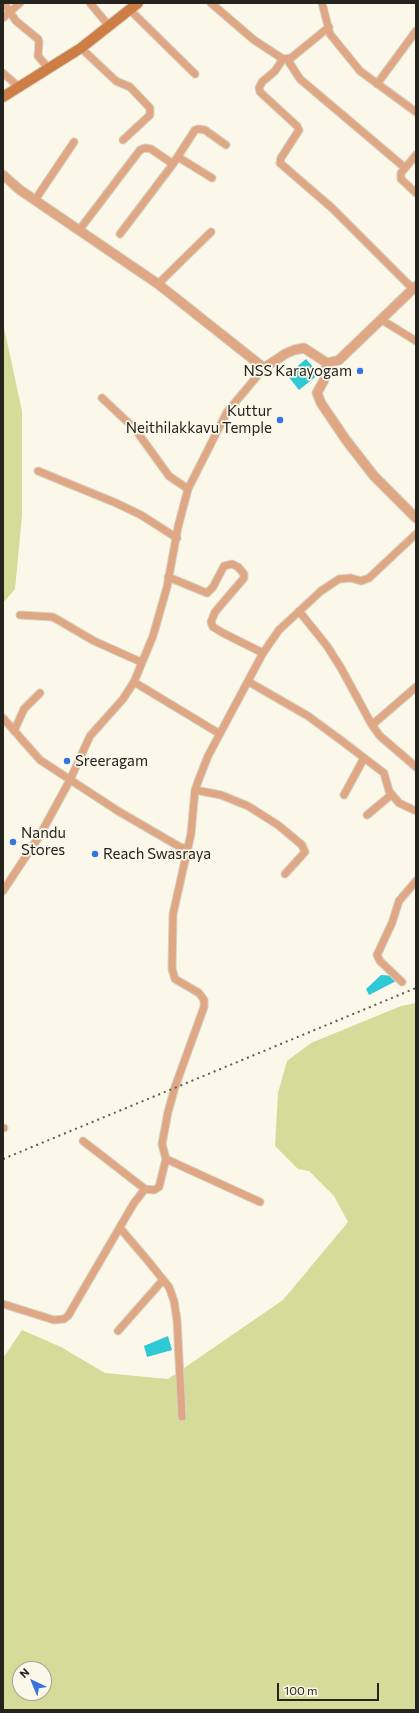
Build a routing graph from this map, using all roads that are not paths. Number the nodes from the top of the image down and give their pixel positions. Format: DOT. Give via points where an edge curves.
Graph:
graph roads {
  1 [pos="4,3"];
  2 [pos="20,3"];
  3 [pos="90,3"];
  4 [pos="138,3"];
  5 [pos="211,3"];
  6 [pos="322,3"];
  7 [pos="129,9"];
  8 [pos="9,12"];
  9 [pos="3,18"];
  10 [pos="108,26"];
  11 [pos="328,26"];
  12 [pos="416,30"];
  13 [pos="81,48"];
  14 [pos="285,59"];
  15 [pos="49,69"];
  16 [pos="3,72"];
  17 [pos="195,74"];
  18 [pos="378,84"];
  19 [pos="20,88"];
  20 [pos="3,97"];
  21 [pos="416,112"];
  22 [pos="123,140"];
  23 [pos="74,142"];
  24 [pos="226,145"];
  25 [pos="416,155"];
  26 [pos="178,156"];
  27 [pos="174,164"];
  28 [pos="404,167"];
  29 [pos="3,175"];
  30 [pos="212,178"];
  31 [pos="416,193"];
  32 [pos="34,200"];
  33 [pos="80,229"];
  34 [pos="211,232"];
  35 [pos="120,234"];
  36 [pos="158,284"];
  37 [pos="415,287"];
  38 [pos="382,320"];
  39 [pos="416,341"];
  40 [pos="327,363"];
  41 [pos="264,368"];
  42 [pos="102,398"];
  43 [pos="38,471"];
  44 [pos="188,489"];
  45 [pos="416,518"];
  46 [pos="416,534"];
  47 [pos="177,538"];
  48 [pos="168,577"];
  49 [pos="299,611"];
  50 [pos="20,615"];
  51 [pos="263,653"];
  52 [pos="141,662"];
  53 [pos="134,682"];
  54 [pos="249,682"];
  55 [pos="416,687"];
  56 [pos="40,693"];
  57 [pos="3,718"];
  58 [pos="372,725"];
  59 [pos="14,731"];
  60 [pos="220,734"];
  61 [pos="364,758"];
  62 [pos="416,767"];
  63 [pos="70,780"];
  64 [pos="195,790"];
  65 [pos="344,795"];
  66 [pos="391,795"];
  67 [pos="416,811"];
  68 [pos="367,815"];
  69 [pos="188,849"];
  70 [pos="286,874"];
  71 [pos="416,880"];
  72 [pos="3,891"];
  73 [pos="402,982"];
  74 [pos="83,1141"];
  75 [pos="166,1159"];
  76 [pos="145,1189"];
  77 [pos="260,1202"];
  78 [pos="120,1228"];
  79 [pos="162,1280"];
  80 [pos="3,1304"];
  81 [pos="118,1331"];
  82 [pos="182,1417"];
  1 -- 8 [label="street"];
  2 -- 8 [label="street"];
  3 -- 10 [label="street"];
  4 -- 7 [label="main road"];
  5 -- 14 [label="street" via="254,40"];
  6 -- 11 [label="street"];
  7 -- 10 [label="main road"];
  7 -- 17 [label="street"];
  8 -- 9 [label="street"];
  8 -- 15 [label="street" via="20,25 38,38 38,56"];
  10 -- 13 [label="main road"];
  11 -- 14 [label="street"];
  11 -- 18 [label="street" via="330,34 360,71"];
  12 -- 18 [label="street"];
  13 -- 15 [label="main road"];
  13 -- 22 [label="street" via="116,81 130,87 150,108 150,116"];
  14 -- 28 [label="street" via="300,79"];
  14 -- 37 [label="street" via="259,88 260,92 299,130 280,163 332,208"];
  15 -- 19 [label="main road"];
  16 -- 19 [label="street"];
  18 -- 21 [label="street"];
  19 -- 20 [label="main road"];
  23 -- 32 [label="street"];
  24 -- 26 [label="street" via="205,130 198,129"];
  25 -- 28 [label="street"];
  26 -- 27 [label="street"];
  26 -- 30 [label="street"];
  27 -- 33 [label="street" via="150,149 140,150"];
  27 -- 35 [label="street"];
  28 -- 31 [label="street" via="401,179"];
  29 -- 32 [label="street"];
  32 -- 33 [label="street"];
  33 -- 36 [label="street"];
  34 -- 36 [label="street"];
  36 -- 41 [label="street"];
  37 -- 38 [label="street"];
  38 -- 39 [label="street"];
  38 -- 40 [label="street" via="339,360"];
  40 -- 41 [label="street" via="304,348 285,354"];
  40 -- 45 [label="street" via="324,380 317,393 321,403 374,476"];
  41 -- 44 [label="street" via="227,412"];
  42 -- 44 [label="street" via="135,429 169,476"];
  43 -- 47 [label="street" via="116,503"];
  44 -- 47 [label="street"];
  46 -- 49 [label="street" via="369,578 361,581 351,578 339,579"];
  47 -- 48 [label="street"];
  48 -- 51 [label="street" via="207,593 214,588 224,566 232,564 238,567 244,578 215,612 211,622 223,634"];
  48 -- 52 [label="street" via="153,636"];
  49 -- 51 [label="street" via="279,630"];
  49 -- 58 [label="street" via="327,646"];
  50 -- 52 [label="street" via="53,617 88,638"];
  51 -- 54 [label="street"];
  52 -- 53 [label="street"];
  53 -- 60 [label="street"];
  53 -- 63 [label="street" via="123,699 90,736"];
  54 -- 60 [label="street"];
  54 -- 61 [label="street" via="308,716"];
  55 -- 58 [label="street"];
  56 -- 59 [label="street" via="24,709"];
  57 -- 59 [label="street"];
  58 -- 62 [label="street" via="380,736"];
  59 -- 63 [label="street" via="35,756"];
  60 -- 64 [label="street"];
  61 -- 65 [label="street"];
  61 -- 66 [label="street" via="384,773"];
  63 -- 69 [label="street" via="180,847"];
  63 -- 72 [label="street" via="40,835"];
  64 -- 69 [label="street" via="193,824"];
  64 -- 70 [label="street" via="222,795 248,806 278,825 302,845 304,852"];
  66 -- 67 [label="street" via="399,803"];
  66 -- 68 [label="street"];
  69 -- 75 [label="street" via="173,914 172,969 175,979 199,994 204,1000 204,1007 168,1112 162,1144"];
  71 -- 73 [label="street" via="399,901 392,924 377,955"];
  74 -- 76 [label="street"];
  75 -- 76 [label="street" via="159,1187 154,1190"];
  75 -- 77 [label="street"];
  76 -- 78 [label="street"];
  78 -- 79 [label="street"];
  78 -- 80 [label="street" via="72,1312 64,1318 54,1320"];
  79 -- 81 [label="street"];
  79 -- 82 [label="street" via="169,1288 174,1301 177,1320"];
}
